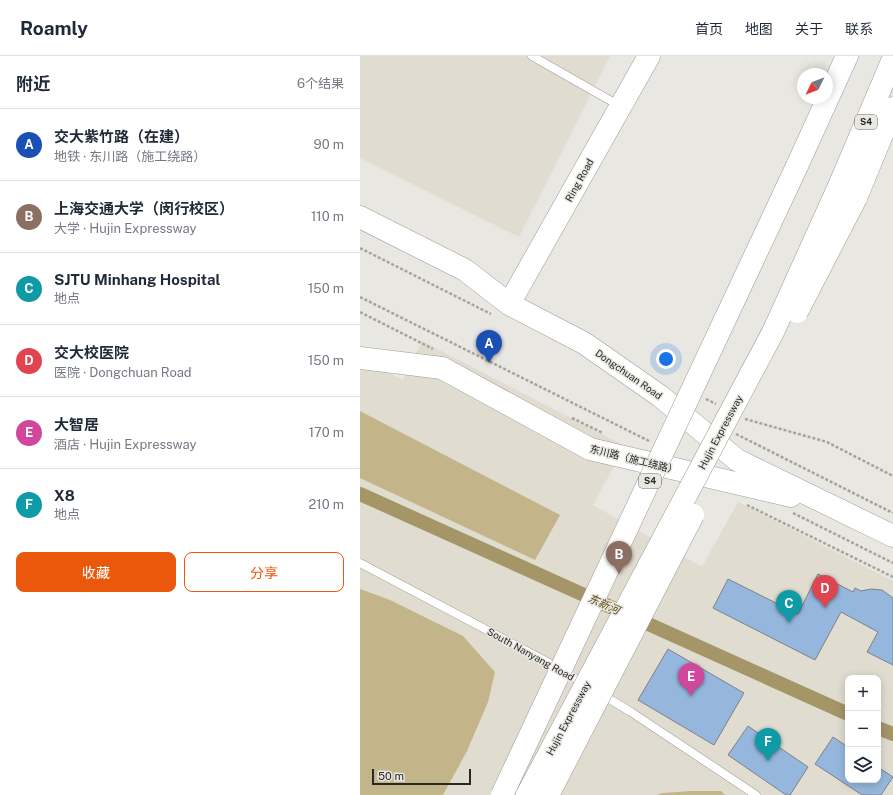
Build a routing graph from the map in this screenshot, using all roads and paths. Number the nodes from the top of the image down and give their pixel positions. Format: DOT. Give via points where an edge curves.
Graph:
graph roads {
  1 [pos="532,56"];
  2 [pos="649,56"];
  3 [pos="847,56"];
  4 [pos="893,59"];
  5 [pos="621,106"];
  6 [pos="893,108"];
  7 [pos="847,192"];
  8 [pos="360,217"];
  9 [pos="360,296"];
  10 [pos="509,304"];
  11 [pos="360,358"];
  12 [pos="651,442"];
  13 [pos="830,505"];
  14 [pos="786,510"];
  15 [pos="893,536"];
  16 [pos="360,563"];
  17 [pos="893,563"];
  18 [pos="360,569"];
  19 [pos="372,570"];
  20 [pos="502,795"];
  21 [pos="527,795"];
  22 [pos="548,795"];
  23 [pos="756,795"];
  1 -- 5 [label="lane"];
  2 -- 5 [label="main road, Ring Road"];
  3 -- 20 [label="main road, S4, bridge"];
  4 -- 7 [label="main road, Hujin Expressway / S4"];
  5 -- 10 [label="main road, Ring Road"];
  6 -- 7 [label="main road, Hujin Expressway / S4"];
  7 -- 21 [label="main road, Hujin Expressway / S4, bridge"];
  7 -- 22 [label="main road, Hujin Expressway / S4, bridge"];
  8 -- 10 [label="main road, Dongchuan Road" via="465,270"];
  9 -- 12 [label="path"];
  10 -- 13 [label="main road, Dongchuan Road" via="584,343 660,396 737,460"];
  11 -- 13 [label="main road, 东川路（施工绕路）" via="442,368 590,449"];
  13 -- 15 [label="main road, Dongchuan Road"];
  14 -- 17 [label="path"];
  16 -- 19 [label="lane, South Nanyang Road"];
  18 -- 19 [label="lane"];
  19 -- 23 [label="lane, South Nanyang Road" via="553,665 631,712"];
}
